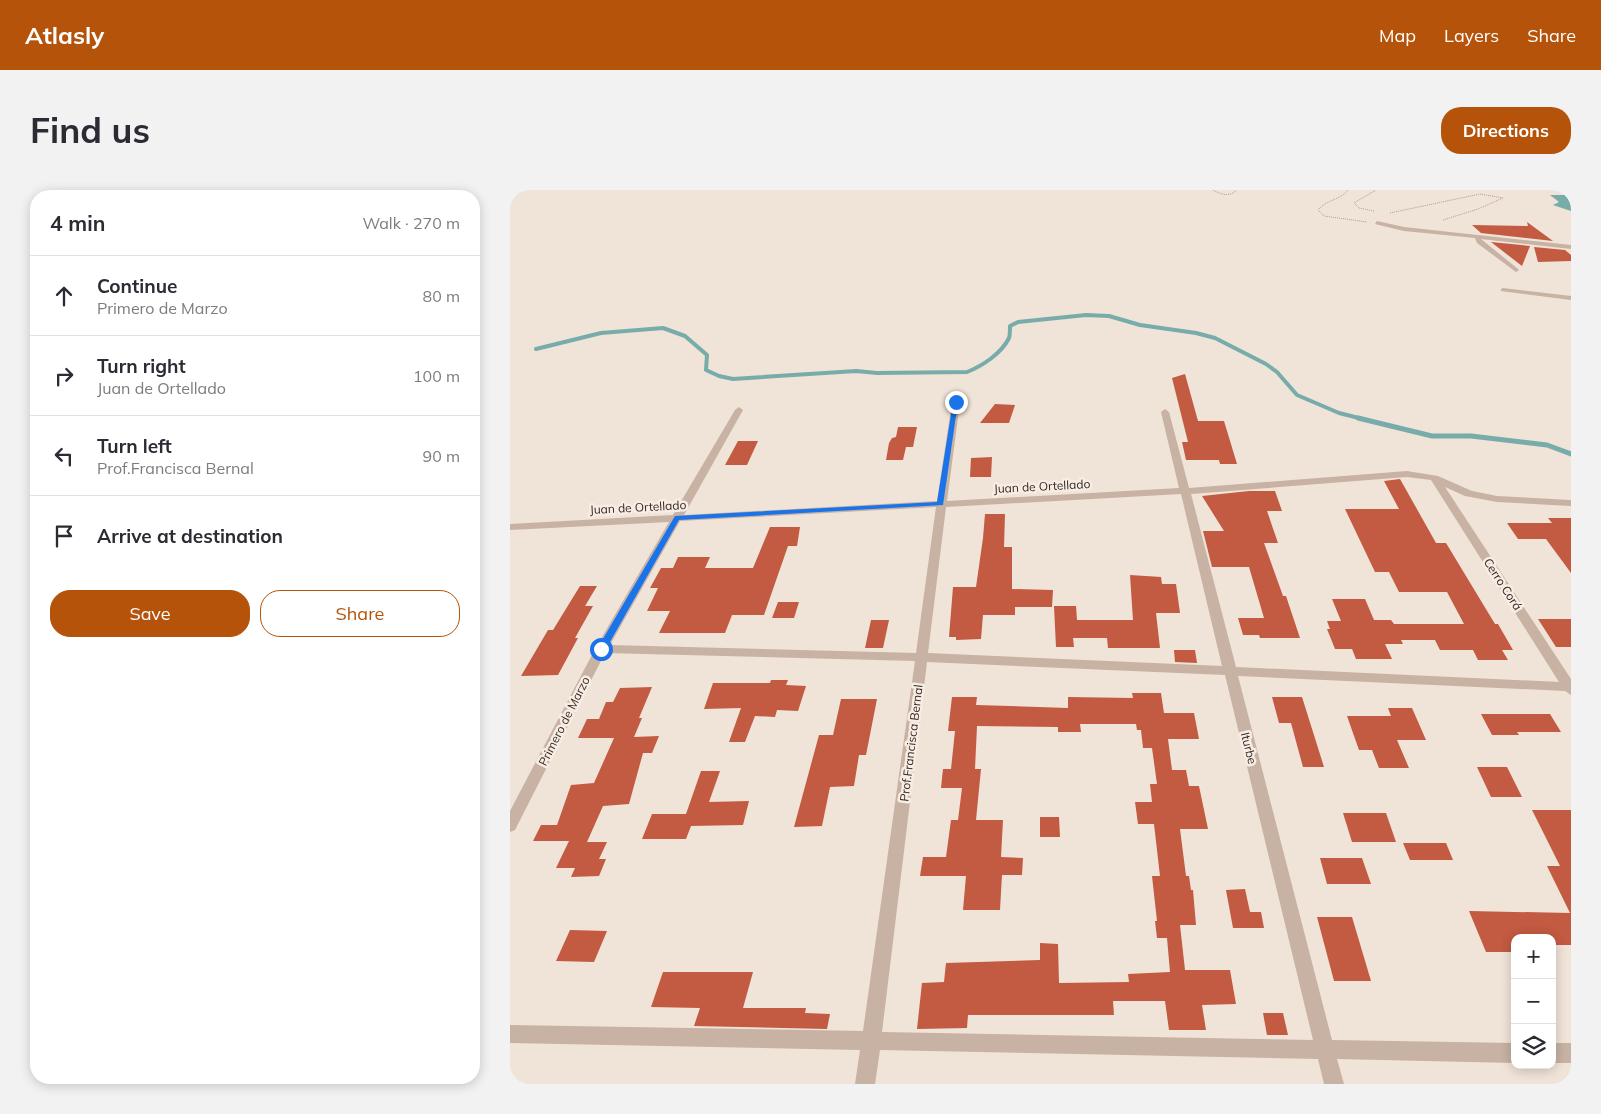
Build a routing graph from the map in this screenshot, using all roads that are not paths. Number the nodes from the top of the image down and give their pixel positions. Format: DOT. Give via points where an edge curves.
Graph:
graph roads {
  1 [pos="1377,223"];
  2 [pos="1477,237"];
  3 [pos="1571,247"];
  4 [pos="1516,270"];
  5 [pos="1503,290"];
  6 [pos="1571,298"];
  7 [pos="956,402"];
  8 [pos="739,410"];
  9 [pos="1165,412"];
  10 [pos="1434,478"];
  11 [pos="1184,491"];
  12 [pos="1571,503"];
  13 [pos="940,504"];
  14 [pos="677,518"];
  15 [pos="510,527"];
  16 [pos="601,649"];
  17 [pos="922,657"];
  18 [pos="1229,671"];
  19 [pos="1570,688"];
  20 [pos="510,826"];
  21 [pos="510,1034"];
  22 [pos="872,1041"];
  23 [pos="1325,1050"];
  24 [pos="1511,1053"];
  25 [pos="1556,1053"];
  26 [pos="1571,1053"];
  27 [pos="866,1084"];
  28 [pos="1334,1084"];
  1 -- 2 [label="street"];
  2 -- 3 [label="street"];
  2 -- 4 [label="street" via="1479,242"];
  5 -- 6 [label="street"];
  7 -- 13 [label="street, Prof.Francisca Bernal"];
  8 -- 14 [label="street, Primero de Marzo"];
  9 -- 11 [label="street, Iturbe"];
  10 -- 11 [label="street, Juan de Ortellado" via="1407,474"];
  10 -- 12 [label="street, Juan de Ortellado" via="1469,494 1497,499"];
  10 -- 19 [label="street, Cerro Corá"];
  11 -- 13 [label="street, Juan de Ortellado"];
  11 -- 18 [label="street, Iturbe"];
  13 -- 14 [label="street, Juan de Ortellado"];
  13 -- 17 [label="street, Prof.Francisca Bernal"];
  14 -- 15 [label="street, Juan de Ortellado"];
  14 -- 16 [label="street, Primero de Marzo"];
  16 -- 17 [label="street"];
  16 -- 20 [label="street, Primero de Marzo"];
  17 -- 18 [label="street"];
  17 -- 22 [label="street, Prof.Francisca Bernal"];
  18 -- 19 [label="street"];
  18 -- 23 [label="street, Iturbe"];
  21 -- 22 [label="street"];
  22 -- 23 [label="street"];
  22 -- 27 [label="street, Prof.Francisca Bernal"];
  23 -- 24 [label="street"];
  23 -- 28 [label="street, Iturbe"];
  25 -- 26 [label="street"];
}
